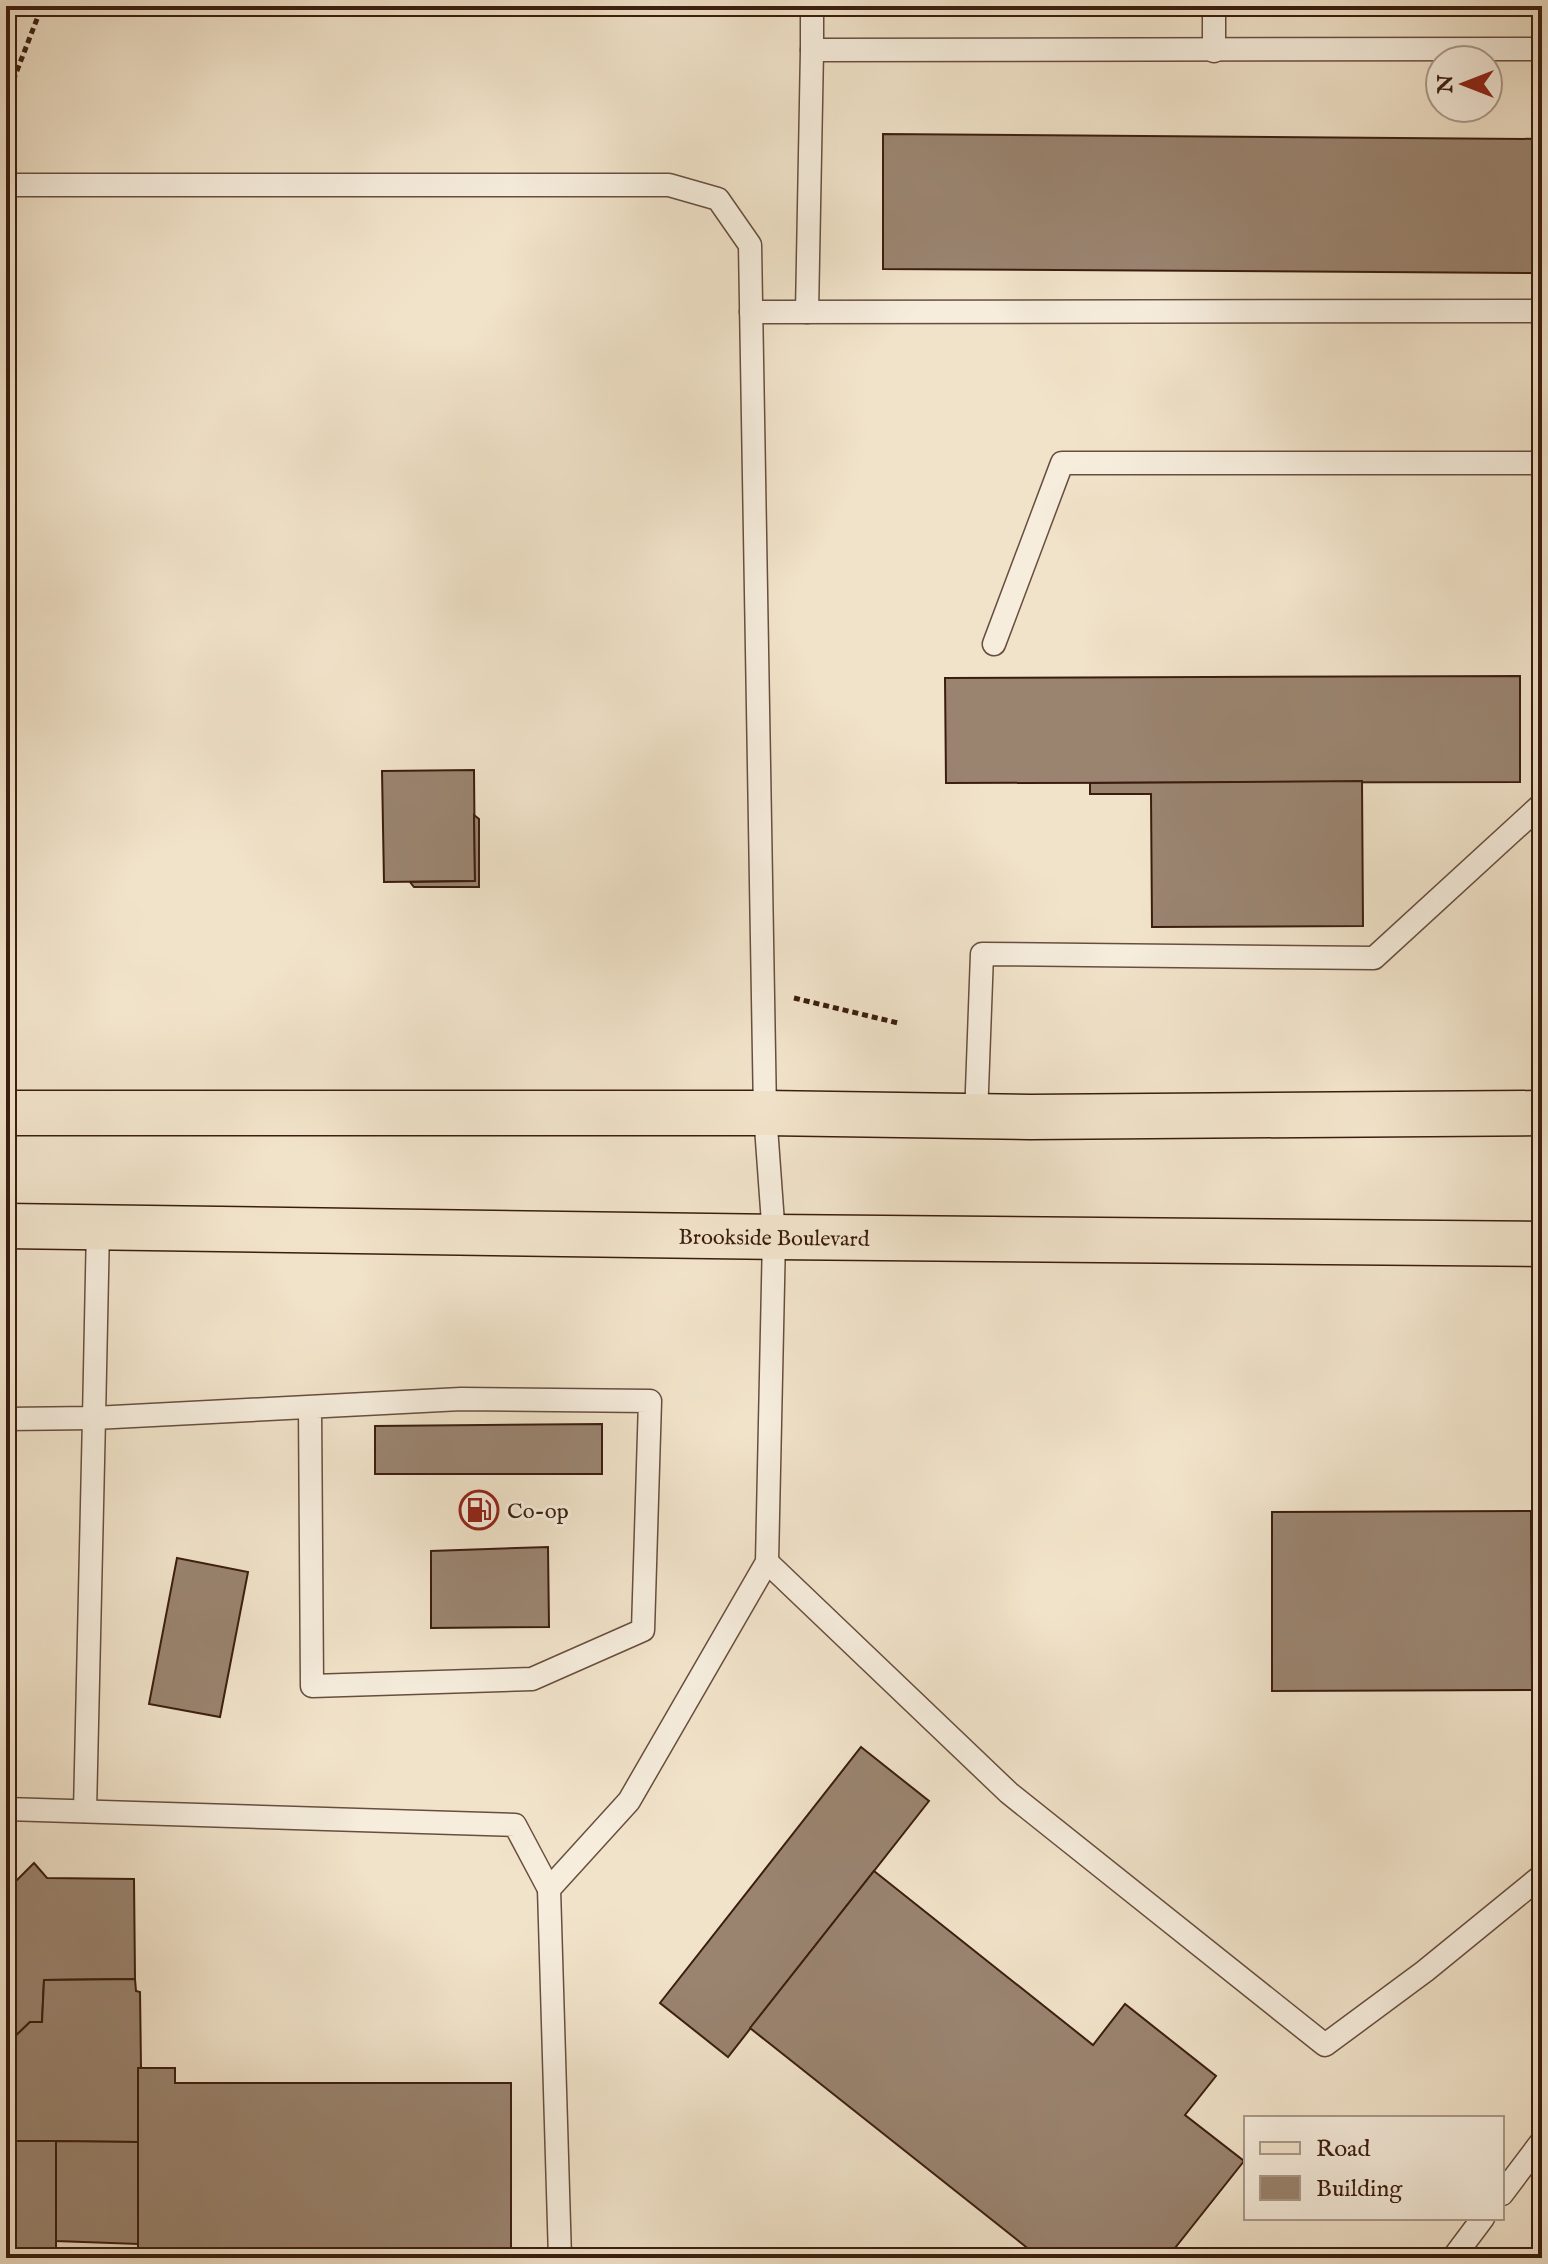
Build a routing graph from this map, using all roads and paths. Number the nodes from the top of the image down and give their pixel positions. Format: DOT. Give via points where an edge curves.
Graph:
graph roads {
  1 [pos="42,6"];
  2 [pos="812,6"];
  3 [pos="1214,6"];
  4 [pos="1542,49"];
  5 [pos="812,50"];
  6 [pos="1214,51"];
  7 [pos="6,99"];
  8 [pos="6,185"];
  9 [pos="1542,311"];
  10 [pos="751,312"];
  11 [pos="807,312"];
  12 [pos="1542,460"];
  13 [pos="994,644"];
  14 [pos="1542,804"];
  15 [pos="763,991"];
  16 [pos="898,1023"];
  17 [pos="6,1113"];
  18 [pos="765,1113"];
  19 [pos="1542,1113"];
  20 [pos="976,1117"];
  21 [pos="6,1226"];
  22 [pos="98,1227"];
  23 [pos="774,1237"];
  24 [pos="1542,1244"];
  25 [pos="310,1407"];
  26 [pos="94,1418"];
  27 [pos="6,1419"];
  28 [pos="767,1562"];
  29 [pos="6,1809"];
  30 [pos="85,1811"];
  31 [pos="1542,1878"];
  32 [pos="549,1889"];
  33 [pos="1542,2141"];
  34 [pos="1504,2191"];
  35 [pos="1482,2220"];
  36 [pos="560,2258"];
  37 [pos="1453,2258"];
  1 -- 7 [label="path"];
  2 -- 5 [label="lane"];
  3 -- 6 [label="lane"];
  4 -- 6 [label="lane"];
  5 -- 6 [label="lane"];
  5 -- 11 [label="lane"];
  8 -- 10 [label="lane" via="669,185 718,199 750,245"];
  9 -- 11 [label="lane"];
  10 -- 11 [label="lane"];
  10 -- 15 [label="lane"];
  12 -- 13 [label="lane" via="1062,463"];
  14 -- 20 [label="lane" via="1374,958 982,954"];
  15 -- 16 [label="path"];
  15 -- 18 [label="lane"];
  17 -- 18 [label="main road"];
  18 -- 20 [label="main road"];
  18 -- 23 [label="lane"];
  19 -- 20 [label="main road"];
  21 -- 22 [label="main road, Brookside Boulevard"];
  22 -- 23 [label="main road, Brookside Boulevard"];
  22 -- 26 [label="lane"];
  23 -- 24 [label="main road, Brookside Boulevard"];
  23 -- 28 [label="lane"];
  25 -- 25 [label="lane" via="461,1399 650,1401 643,1630 532,1679 312,1686"];
  25 -- 26 [label="lane"];
  26 -- 27 [label="lane"];
  26 -- 30 [label="lane"];
  28 -- 31 [label="lane" via="1009,1793 1325,2045"];
  28 -- 32 [label="lane" via="629,1801"];
  29 -- 30 [label="lane"];
  30 -- 32 [label="lane" via="515,1825"];
  32 -- 36 [label="lane"];
  33 -- 34 [label="lane"];
  35 -- 37 [label="lane"];
}
